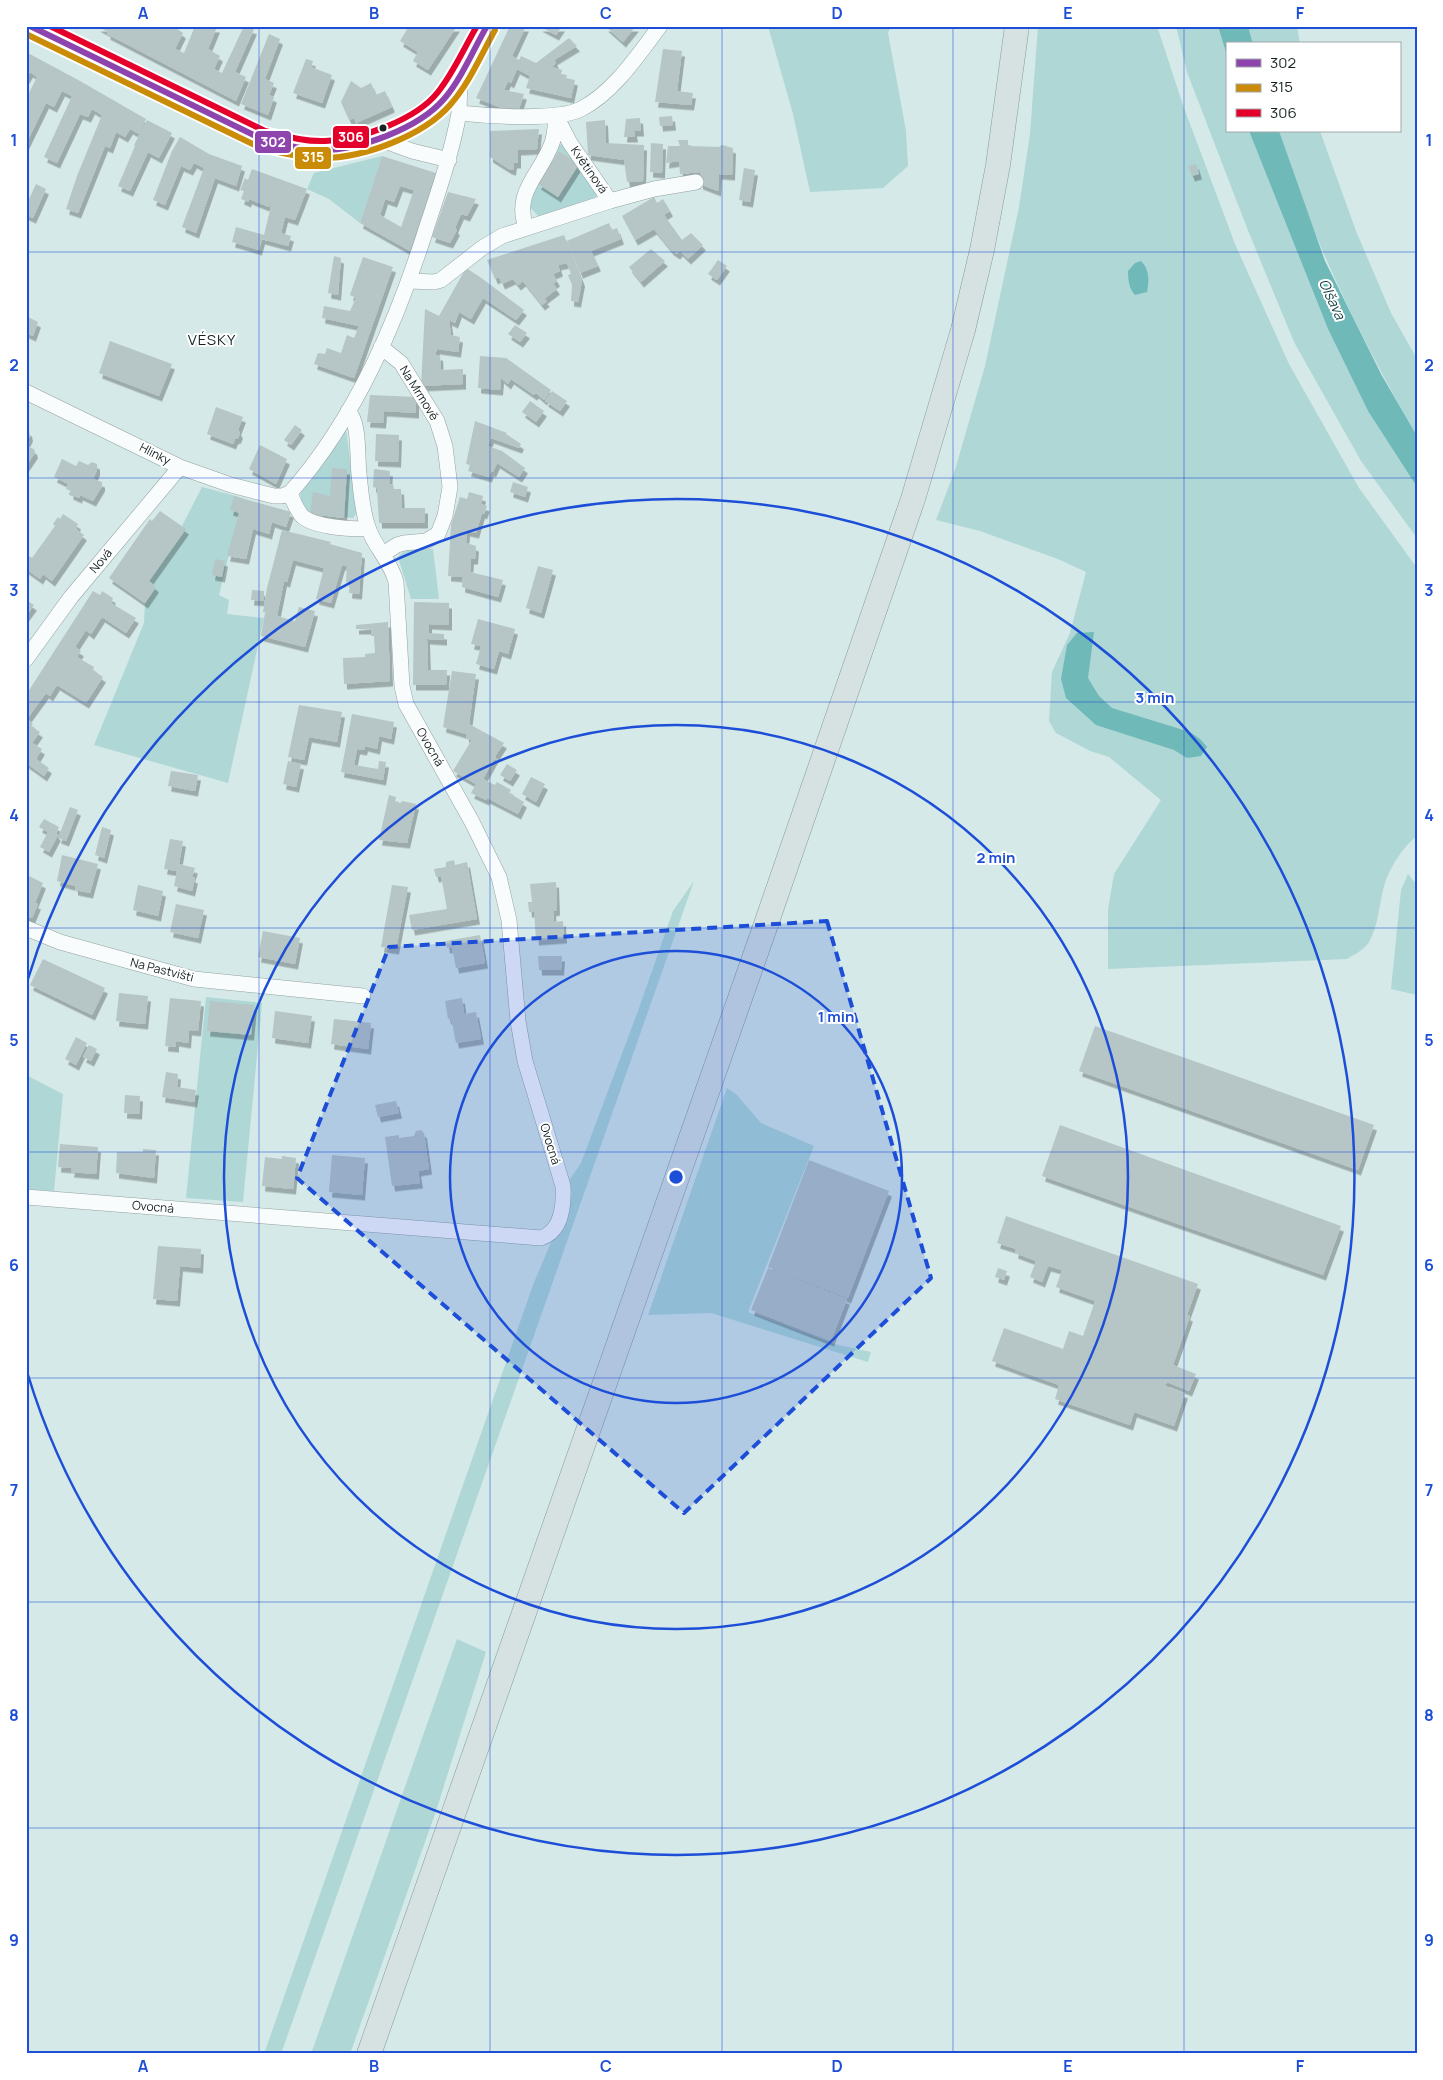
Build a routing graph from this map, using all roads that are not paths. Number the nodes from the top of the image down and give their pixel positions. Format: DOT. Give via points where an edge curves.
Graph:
graph roads {
  1 [pos="29,26"];
  2 [pos="487,26"];
  3 [pos="660,26"];
  4 [pos="1017,26"];
  5 [pos="460,74"];
  6 [pos="459,113"];
  7 [pos="556,116"];
  8 [pos="377,138"];
  9 [pos="449,160"];
  10 [pos="696,182"];
  11 [pos="610,201"];
  12 [pos="526,227"];
  13 [pos="410,281"];
  14 [pos="381,347"];
  15 [pos="26,392"];
  16 [pos="348,411"];
  17 [pos="180,467"];
  18 [pos="290,493"];
  19 [pos="368,528"];
  20 [pos="383,554"];
  21 [pos="26,659"];
  22 [pos="26,928"];
  23 [pos="363,996"];
  24 [pos="26,1197"];
  25 [pos="369,2054"];
  1 -- 8 [label="street" via="262,139 289,146 334,149"];
  2 -- 5 [label="street"];
  3 -- 7 [label="street" via="625,71 599,97 575,112"];
  4 -- 25 [label="main road" via="998,165 982,250 963,330 910,508"];
  5 -- 6 [label="street"];
  5 -- 8 [label="street" via="443,100 420,118"];
  6 -- 7 [label="street"];
  6 -- 9 [label="street"];
  7 -- 11 [label="street, Květinová" via="570,143"];
  7 -- 12 [label="street, Květinová" via="552,144 523,198"];
  8 -- 9 [label="street"];
  9 -- 13 [label="street"];
  10 -- 11 [label="street"];
  11 -- 12 [label="street, Květinová"];
  12 -- 13 [label="street, Květinová" via="491,242 440,280"];
  13 -- 14 [label="street"];
  14 -- 16 [label="street"];
  14 -- 20 [label="street, Na Mrmově" via="401,363 440,428 450,487 438,534 426,541 397,545"];
  15 -- 17 [label="street, Hlinky"];
  16 -- 18 [label="street" via="308,472"];
  16 -- 19 [label="street" via="356,430 358,471"];
  17 -- 18 [label="street, Hlinky" via="274,496"];
  17 -- 21 [label="street, Nová" via="71,597"];
  18 -- 19 [label="street" via="301,515 310,521 356,530"];
  19 -- 20 [label="street"];
  20 -- 24 [label="street, Ovocná" via="392,570 397,591 402,686 406,704 487,850 503,889 524,1053 563,1186 564,1202 554,1231 541,1238"];
  22 -- 23 [label="street, Na Pastvišti" via="60,942 194,979"];
}
